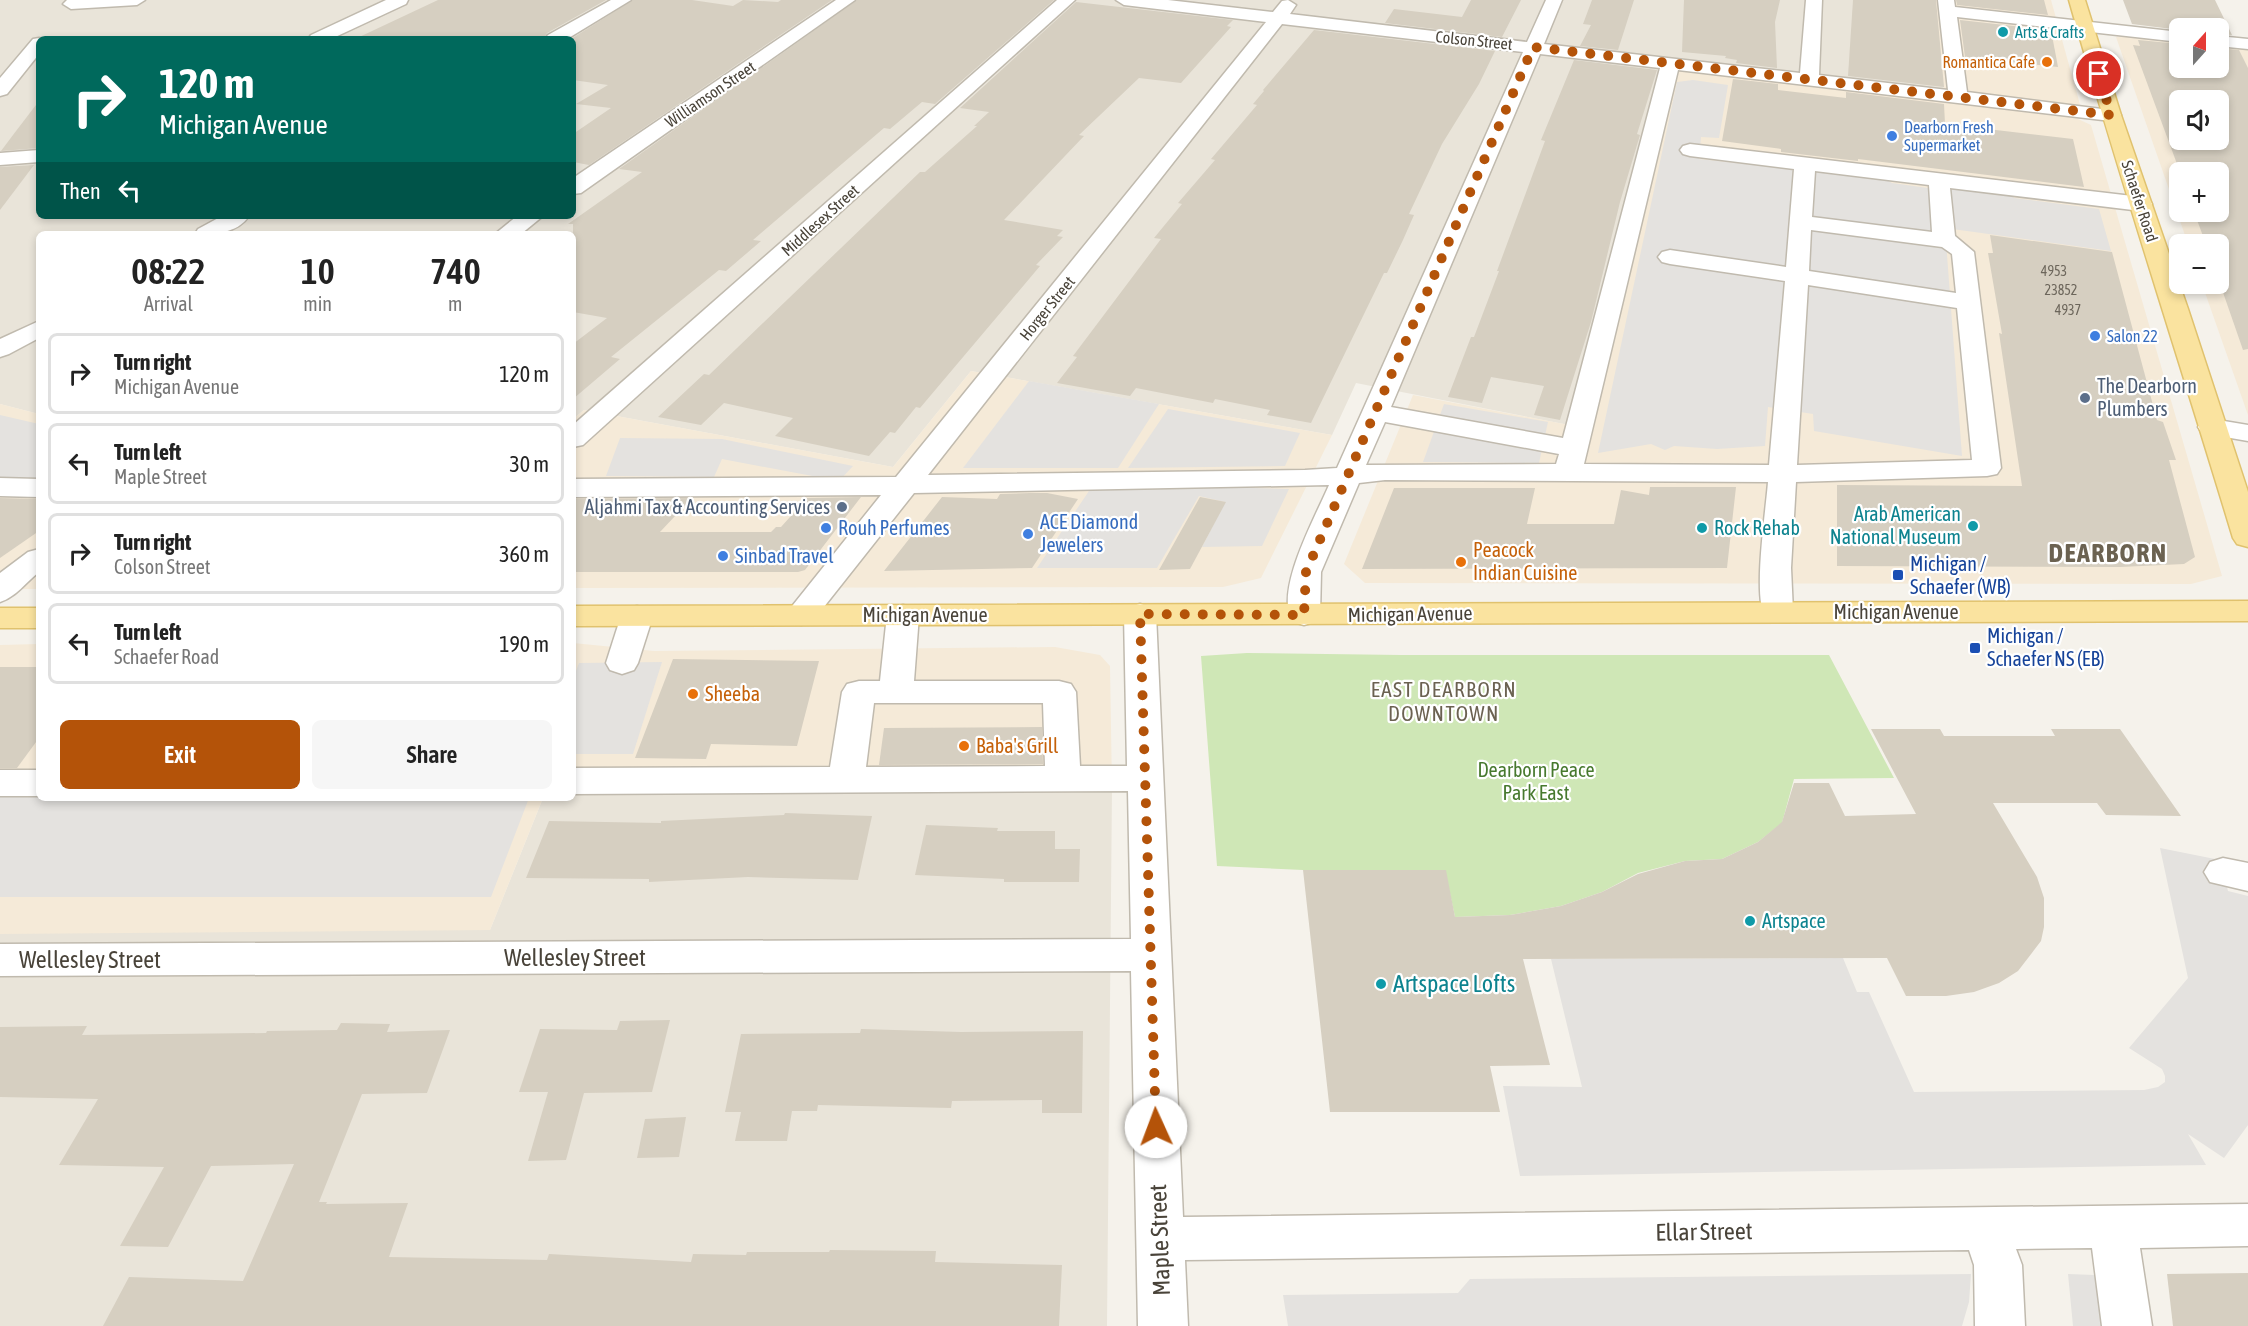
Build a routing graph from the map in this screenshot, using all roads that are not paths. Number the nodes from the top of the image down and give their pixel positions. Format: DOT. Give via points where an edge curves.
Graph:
graph roads {
  1 [pos="137,0"];
  2 [pos="400,0"];
  3 [pos="623,0"];
  4 [pos="847,0"];
  5 [pos="1067,0"];
  6 [pos="1124,0"];
  7 [pos="1554,0"];
  8 [pos="1814,0"];
  9 [pos="2077,0"];
  10 [pos="73,2"];
  11 [pos="1947,6"];
  12 [pos="1285,9"];
  13 [pos="2084,26"];
  14 [pos="47,33"];
  15 [pos="323,36"];
  16 [pos="559,36"];
  17 [pos="2169,36"];
  18 [pos="2229,42"];
  19 [pos="2248,44"];
  20 [pos="36,46"];
  21 [pos="1533,47"];
  22 [pos="1670,63"];
  23 [pos="1809,79"];
  24 [pos="0,90"];
  25 [pos="1958,97"];
  26 [pos="2111,115"];
  27 [pos="1690,150"];
  28 [pos="36,156"];
  29 [pos="0,159"];
  30 [pos="1805,164"];
  31 [pos="1939,180"];
  32 [pos="576,186"];
  33 [pos="2140,204"];
  34 [pos="233,219"];
  35 [pos="528,219"];
  36 [pos="1802,222"];
  37 [pos="211,231"];
  38 [pos="510,231"];
  39 [pos="1944,240"];
  40 [pos="1670,257"];
  41 [pos="1798,276"];
  42 [pos="1968,302"];
  43 [pos="36,330"];
  44 [pos="0,349"];
  45 [pos="1375,412"];
  46 [pos="2212,427"];
  47 [pos="2248,433"];
  48 [pos="576,436"];
  49 [pos="1570,461"];
  50 [pos="1785,474"];
  51 [pos="1346,476"];
  52 [pos="905,485"];
  53 [pos="0,487"];
  54 [pos="36,488"];
  55 [pos="576,488"];
  56 [pos="2248,538"];
  57 [pos="36,560"];
  58 [pos="0,592"];
  59 [pos="2248,610"];
  60 [pos="1777,612"];
  61 [pos="1140,614"];
  62 [pos="801,615"];
  63 [pos="903,615"];
  64 [pos="1304,615"];
  65 [pos="576,616"];
  66 [pos="638,616"];
  67 [pos="0,618"];
  68 [pos="36,618"];
  69 [pos="621,663"];
  70 [pos="896,691"];
  71 [pos="1063,778"];
  72 [pos="1145,778"];
  73 [pos="846,779"];
  74 [pos="576,781"];
  75 [pos="0,783"];
  76 [pos="36,783"];
  77 [pos="1151,955"];
  78 [pos="0,960"];
  79 [pos="2248,1225"];
  80 [pos="2113,1227"];
  81 [pos="1984,1228"];
  82 [pos="1160,1239"];
  83 [pos="1163,1326"];
  84 [pos="2000,1326"];
  85 [pos="2127,1326"];
  1 -- 10 [label="street"];
  2 -- 15 [label="street"];
  3 -- 16 [label="street"];
  4 -- 32 [label="street, Williamson Street"];
  5 -- 48 [label="street, Middlesex Street"];
  6 -- 12 [label="street, Colson Street"];
  7 -- 21 [label="street"];
  8 -- 23 [label="street"];
  9 -- 13 [label="main road, Schaefer Road"];
  10 -- 14 [label="street"];
  11 -- 13 [label="street"];
  11 -- 25 [label="street"];
  12 -- 21 [label="street, Colson Street"];
  12 -- 52 [label="street, Horger Street"];
  13 -- 17 [label="street"];
  13 -- 26 [label="main road, Schaefer Road"];
  18 -- 19 [label="street"];
  20 -- 24 [label="street"];
  21 -- 22 [label="street, Colson Street"];
  21 -- 45 [label="street"];
  22 -- 23 [label="street, Colson Street"];
  22 -- 49 [label="street"];
  23 -- 25 [label="street, Colson Street"];
  25 -- 26 [label="street, Colson Street"];
  26 -- 33 [label="main road, Schaefer Road"];
  27 -- 30 [label="street"];
  28 -- 29 [label="street"];
  30 -- 31 [label="street"];
  30 -- 36 [label="street"];
  31 -- 33 [label="street" via="2067,200"];
  31 -- 39 [label="street"];
  33 -- 46 [label="main road, Schaefer Road"];
  34 -- 37 [label="street"];
  35 -- 38 [label="street"];
  36 -- 39 [label="street"];
  36 -- 41 [label="street"];
  39 -- 42 [label="street" via="1963,252"];
  40 -- 41 [label="street"];
  41 -- 42 [label="street"];
  41 -- 50 [label="street"];
  42 -- 50 [label="street" via="1988,468"];
  43 -- 44 [label="street"];
  45 -- 49 [label="street"];
  45 -- 51 [label="street"];
  46 -- 47 [label="street"];
  46 -- 56 [label="main road, Schaefer Road"];
  49 -- 50 [label="street"];
  49 -- 51 [label="street"];
  50 -- 60 [label="street" via="1776,568"];
  51 -- 52 [label="street"];
  51 -- 64 [label="street" via="1306,572"];
  52 -- 55 [label="street"];
  52 -- 62 [label="street, Horger Street"];
  53 -- 54 [label="street"];
  57 -- 58 [label="street"];
  59 -- 60 [label="main road, Michigan Avenue"];
  60 -- 64 [label="main road, Michigan Avenue"];
  61 -- 63 [label="main road, Michigan Avenue"];
  61 -- 64 [label="main road, Michigan Avenue"];
  61 -- 72 [label="street, Maple Street"];
  62 -- 63 [label="main road, Michigan Avenue"];
  62 -- 66 [label="main road, Michigan Avenue"];
  63 -- 70 [label="street"];
  65 -- 66 [label="main road, Michigan Avenue"];
  66 -- 69 [label="street"];
  67 -- 68 [label="main road"];
  70 -- 71 [label="street" via="1059,692"];
  70 -- 73 [label="street" via="859,692"];
  71 -- 72 [label="street"];
  71 -- 73 [label="street"];
  72 -- 77 [label="street, Maple Street"];
  73 -- 74 [label="street"];
  75 -- 76 [label="street"];
  77 -- 78 [label="street, Wellesley Street"];
  77 -- 82 [label="street, Maple Street"];
  79 -- 80 [label="street, Ellar Street"];
  80 -- 81 [label="street, Ellar Street"];
  80 -- 85 [label="street"];
  81 -- 82 [label="street, Ellar Street"];
  81 -- 84 [label="street" via="1998,1265"];
  82 -- 83 [label="street, Maple Street"];
}
